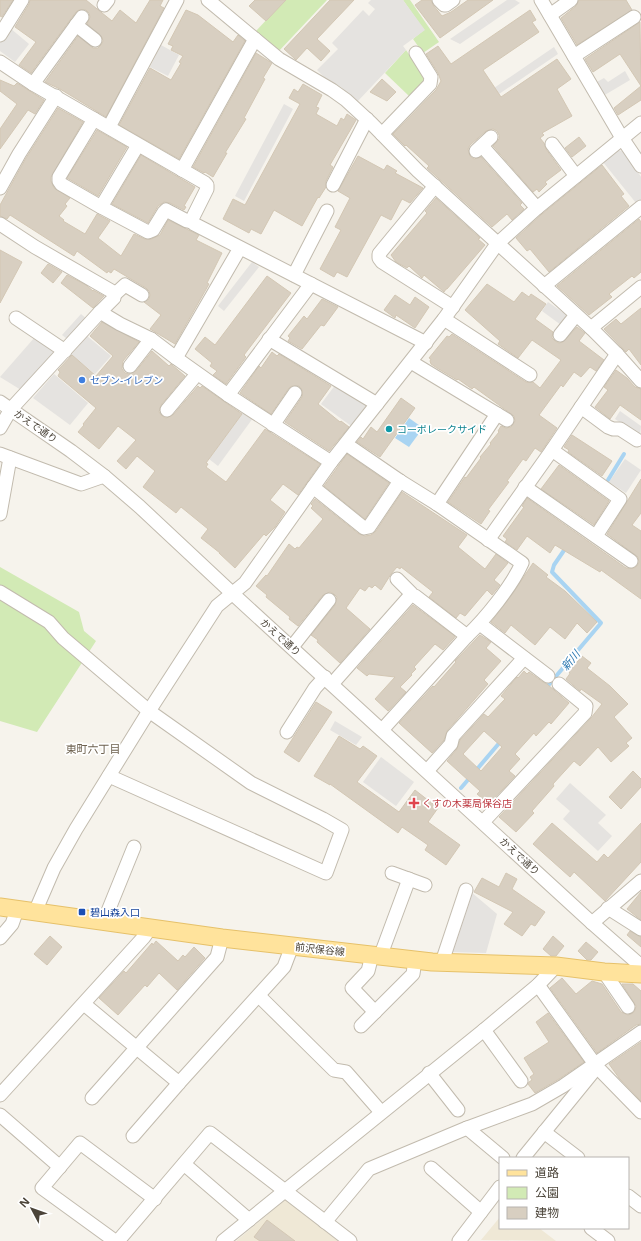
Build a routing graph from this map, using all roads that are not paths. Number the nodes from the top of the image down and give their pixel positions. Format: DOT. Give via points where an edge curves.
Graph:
graph roads {
  1 [pos="22,0"];
  2 [pos="177,0"];
  3 [pos="208,0"];
  4 [pos="439,0"];
  5 [pos="453,0"];
  6 [pos="541,0"];
  7 [pos="571,0"];
  8 [pos="550,15"];
  9 [pos="634,17"];
  10 [pos="0,35"];
  11 [pos="95,40"];
  12 [pos="255,40"];
  13 [pos="416,53"];
  14 [pos="574,56"];
  15 [pos="0,62"];
  16 [pos="33,84"];
  17 [pos="56,96"];
  18 [pos="94,119"];
  19 [pos="367,119"];
  20 [pos="641,122"];
  21 [pos="109,127"];
  22 [pos="382,134"];
  23 [pos="622,138"];
  24 [pos="552,144"];
  25 [pos="138,145"];
  26 [pos="483,145"];
  27 [pos="641,166"];
  28 [pos="182,170"];
  29 [pos="576,176"];
  30 [pos="333,185"];
  31 [pos="434,186"];
  32 [pos="0,188"];
  33 [pos="101,207"];
  34 [pos="641,207"];
  35 [pos="537,208"];
  36 [pos="327,211"];
  37 [pos="192,222"];
  38 [pos="0,224"];
  39 [pos="497,244"];
  40 [pos="240,248"];
  41 [pos="294,275"];
  42 [pos="311,284"];
  43 [pos="544,286"];
  44 [pos="641,286"];
  45 [pos="114,295"];
  46 [pos="142,295"];
  47 [pos="453,307"];
  48 [pos="100,312"];
  49 [pos="576,315"];
  50 [pos="16,318"];
  51 [pos="444,320"];
  52 [pos="591,328"];
  53 [pos="560,335"];
  54 [pos="151,339"];
  55 [pos="269,339"];
  56 [pos="426,343"];
  57 [pos="65,351"];
  58 [pos="617,354"];
  59 [pos="176,358"];
  60 [pos="410,362"];
  61 [pos="130,366"];
  62 [pos="197,374"];
  63 [pos="530,375"];
  64 [pos="641,381"];
  65 [pos="295,393"];
  66 [pos="228,395"];
  67 [pos="378,404"];
  68 [pos="5,406"];
  69 [pos="580,407"];
  70 [pos="167,410"];
  71 [pos="273,425"];
  72 [pos="0,428"];
  73 [pos="637,440"];
  74 [pos="346,444"];
  75 [pos="552,450"];
  76 [pos="5,456"];
  77 [pos="331,462"];
  78 [pos="104,476"];
  79 [pos="400,481"];
  80 [pos="313,487"];
  81 [pos="525,487"];
  82 [pos="437,504"];
  83 [pos="0,514"];
  84 [pos="596,536"];
  85 [pos="488,540"];
  86 [pos="631,560"];
  87 [pos="397,579"];
  88 [pos="0,592"];
  89 [pos="233,594"];
  90 [pos="412,596"];
  91 [pos="329,600"];
  92 [pos="480,624"];
  93 [pos="467,636"];
  94 [pos="292,647"];
  95 [pos="524,658"];
  96 [pos="548,676"];
  97 [pos="328,680"];
  98 [pos="559,684"];
  99 [pos="149,711"];
  100 [pos="382,730"];
  101 [pos="287,732"];
  102 [pos="427,771"];
  103 [pos="108,776"];
  104 [pos="483,822"];
  105 [pos="134,847"];
  106 [pos="392,873"];
  107 [pos="409,879"];
  108 [pos="641,881"];
  109 [pos="425,885"];
  110 [pos="466,890"];
  111 [pos="0,907"];
  112 [pos="608,908"];
  113 [pos="17,910"];
  114 [pos="35,912"];
  115 [pos="104,921"];
  116 [pos="592,922"];
  117 [pos="151,927"];
  118 [pos="641,929"];
  119 [pos="0,938"];
  120 [pos="222,938"];
  121 [pos="292,946"];
  122 [pos="377,956"];
  123 [pos="415,960"];
  124 [pos="442,962"];
  125 [pos="556,966"];
  126 [pos="641,966"];
  127 [pos="604,972"];
  128 [pos="641,974"];
  129 [pos="538,985"];
  130 [pos="259,996"];
  131 [pos="84,1004"];
  132 [pos="628,1007"];
  133 [pos="375,1012"];
  134 [pos="361,1026"];
  135 [pos="484,1030"];
  136 [pos="641,1032"];
  137 [pos="137,1048"];
  138 [pos="596,1066"];
  139 [pos="429,1073"];
  140 [pos="521,1082"];
  141 [pos="179,1083"];
  142 [pos="0,1095"];
  143 [pos="92,1098"];
  144 [pos="458,1110"];
  145 [pos="641,1111"];
  146 [pos="381,1112"];
  147 [pos="0,1115"];
  148 [pos="467,1128"];
  149 [pos="544,1132"];
  150 [pos="133,1136"];
  151 [pos="502,1157"];
  152 [pos="524,1157"];
  153 [pos="577,1157"];
  154 [pos="184,1164"];
  155 [pos="60,1167"];
  156 [pos="431,1168"];
  157 [pos="499,1188"];
  158 [pos="286,1191"];
  159 [pos="629,1197"];
  160 [pos="154,1199"];
  161 [pos="641,1206"];
  162 [pos="482,1212"];
  163 [pos="249,1220"];
  164 [pos="325,1222"];
  165 [pos="592,1229"];
  166 [pos="116,1241"];
  167 [pos="223,1241"];
  168 [pos="350,1241"];
  169 [pos="459,1241"];
  170 [pos="608,1241"];
  1 -- 10 [label="street"];
  2 -- 21 [label="street"];
  3 -- 12 [label="street"];
  4 -- 5 [label="street" via="444,5"];
  6 -- 8 [label="street"];
  7 -- 8 [label="street"];
  8 -- 14 [label="street"];
  9 -- 14 [label="street"];
  11 -- 16 [label="street" via="79,21"];
  12 -- 19 [label="street" via="279,59 332,90"];
  12 -- 28 [label="street"];
  13 -- 22 [label="street" via="431,77 430,84"];
  14 -- 23 [label="street"];
  15 -- 16 [label="street"];
  16 -- 17 [label="street"];
  17 -- 18 [label="street"];
  17 -- 32 [label="street"];
  18 -- 21 [label="street"];
  18 -- 33 [label="street" via="59,181"];
  19 -- 22 [label="street"];
  19 -- 30 [label="street"];
  20 -- 23 [label="street"];
  21 -- 25 [label="street"];
  22 -- 31 [label="street"];
  23 -- 27 [label="street"];
  23 -- 29 [label="street"];
  24 -- 29 [label="street"];
  25 -- 28 [label="street"];
  25 -- 33 [label="street"];
  26 -- 35 [label="street"];
  28 -- 37 [label="street" via="207,185"];
  29 -- 35 [label="street"];
  31 -- 39 [label="street"];
  31 -- 47 [label="street" via="379,254 379,258"];
  33 -- 37 [label="street" via="148,232 153,230 166,210"];
  34 -- 43 [label="street"];
  35 -- 39 [label="street"];
  36 -- 41 [label="street"];
  37 -- 40 [label="street"];
  38 -- 45 [label="street" via="113,292"];
  39 -- 43 [label="street"];
  39 -- 47 [label="street"];
  40 -- 41 [label="street"];
  40 -- 59 [label="street"];
  41 -- 42 [label="street"];
  42 -- 55 [label="street"];
  42 -- 56 [label="street"];
  43 -- 49 [label="street"];
  44 -- 52 [label="street"];
  45 -- 46 [label="street" via="125,285"];
  45 -- 48 [label="street"];
  47 -- 51 [label="street"];
  48 -- 54 [label="street"];
  48 -- 57 [label="street"];
  49 -- 52 [label="street"];
  49 -- 53 [label="street"];
  50 -- 57 [label="street"];
  51 -- 56 [label="street"];
  51 -- 63 [label="street"];
  52 -- 58 [label="street"];
  54 -- 59 [label="street"];
  54 -- 61 [label="street"];
  55 -- 66 [label="street"];
  55 -- 67 [label="street"];
  56 -- 60 [label="street"];
  57 -- 68 [label="street"];
  58 -- 64 [label="street"];
  58 -- 69 [label="street"];
  59 -- 62 [label="street"];
  60 -- 67 [label="street"];
  60 -- 82 [label="street" via="502,417"];
  62 -- 66 [label="street"];
  62 -- 70 [label="street"];
  65 -- 71 [label="street"];
  66 -- 71 [label="street"];
  67 -- 74 [label="street"];
  68 -- 72 [label="street"];
  68 -- 78 [label="street, かえで通り"];
  69 -- 73 [label="street" via="613,429 620,429"];
  69 -- 75 [label="street"];
  71 -- 77 [label="street"];
  74 -- 77 [label="street"];
  74 -- 79 [label="street"];
  75 -- 81 [label="street"];
  75 -- 84 [label="street" via="620,499"];
  76 -- 78 [label="street" via="81,484"];
  76 -- 83 [label="street"];
  77 -- 80 [label="street"];
  78 -- 89 [label="street, かえで通り"];
  79 -- 80 [label="street" via="367,528"];
  79 -- 82 [label="street"];
  80 -- 89 [label="street" via="245,583"];
  81 -- 84 [label="street"];
  81 -- 85 [label="street"];
  82 -- 85 [label="street"];
  84 -- 86 [label="street"];
  85 -- 92 [label="street" via="522,563"];
  87 -- 90 [label="street"];
  88 -- 99 [label="street" via="50,622 63,638"];
  89 -- 94 [label="street, かえで通り"];
  89 -- 99 [label="street" via="217,606"];
  90 -- 93 [label="street"];
  90 -- 97 [label="street"];
  91 -- 94 [label="street"];
  92 -- 93 [label="street"];
  92 -- 95 [label="street"];
  93 -- 100 [label="street"];
  94 -- 97 [label="street, かえで通り"];
  95 -- 96 [label="street"];
  95 -- 102 [label="street" via="453,736 451,744"];
  97 -- 100 [label="street, かえで通り"];
  97 -- 101 [label="street" via="315,688"];
  98 -- 104 [label="street" via="586,706 584,713"];
  99 -- 103 [label="street"];
  99 -- 103 [label="street" via="251,783 342,830 326,873"];
  100 -- 102 [label="street, かえで通り"];
  102 -- 104 [label="street, かえで通り"];
  103 -- 114 [label="street" via="54,868"];
  104 -- 116 [label="street, かえで通り"];
  105 -- 115 [label="street"];
  106 -- 107 [label="street"];
  107 -- 109 [label="street"];
  107 -- 122 [label="street" via="384,949"];
  108 -- 112 [label="street"];
  110 -- 124 [label="street"];
  111 -- 113 [label="main road, 前沢保谷線"];
  112 -- 116 [label="street"];
  112 -- 118 [label="street"];
  113 -- 114 [label="main road, 前沢保谷線"];
  113 -- 119 [label="street" via="12,924"];
  114 -- 115 [label="main road, 前沢保谷線"];
  115 -- 117 [label="main road, 前沢保谷線"];
  116 -- 126 [label="street, かえで通り"];
  117 -- 120 [label="main road, 前沢保谷線"];
  117 -- 131 [label="street"];
  120 -- 121 [label="main road, 前沢保谷線"];
  120 -- 137 [label="street" via="217,957"];
  121 -- 122 [label="main road, 前沢保谷線"];
  121 -- 130 [label="street" via="284,967"];
  122 -- 123 [label="main road, 前沢保谷線"];
  122 -- 133 [label="street" via="368,971 352,988"];
  123 -- 124 [label="main road, 前沢保谷線"];
  123 -- 133 [label="street" via="414,974"];
  124 -- 125 [label="main road, 前沢保谷線"];
  125 -- 127 [label="main road, 前沢保谷線"];
  125 -- 129 [label="street"];
  127 -- 128 [label="main road, 前沢保谷線"];
  127 -- 132 [label="street"];
  129 -- 135 [label="street"];
  129 -- 138 [label="street"];
  130 -- 141 [label="street"];
  130 -- 146 [label="street" via="334,1070 346,1072"];
  131 -- 137 [label="street"];
  131 -- 142 [label="street"];
  133 -- 134 [label="street"];
  135 -- 139 [label="street"];
  135 -- 140 [label="street"];
  136 -- 138 [label="street"];
  137 -- 141 [label="street"];
  137 -- 143 [label="street"];
  138 -- 145 [label="street"];
  138 -- 148 [label="street" via="532,1104"];
  138 -- 149 [label="street"];
  139 -- 144 [label="street"];
  139 -- 146 [label="street"];
  141 -- 150 [label="street"];
  146 -- 158 [label="street"];
  147 -- 155 [label="street"];
  148 -- 151 [label="street"];
  148 -- 164 [label="street" via="369,1169"];
  149 -- 152 [label="street"];
  149 -- 153 [label="street"];
  154 -- 158 [label="street" via="210,1133"];
  154 -- 160 [label="street"];
  154 -- 163 [label="street"];
  155 -- 160 [label="street" via="80,1143"];
  155 -- 166 [label="street" via="42,1188"];
  156 -- 162 [label="street"];
  157 -- 162 [label="street"];
  158 -- 163 [label="street"];
  158 -- 164 [label="street"];
  159 -- 161 [label="street"];
  160 -- 166 [label="street"];
  162 -- 169 [label="street"];
  163 -- 167 [label="street"];
  164 -- 168 [label="street"];
  165 -- 170 [label="street"];
}
